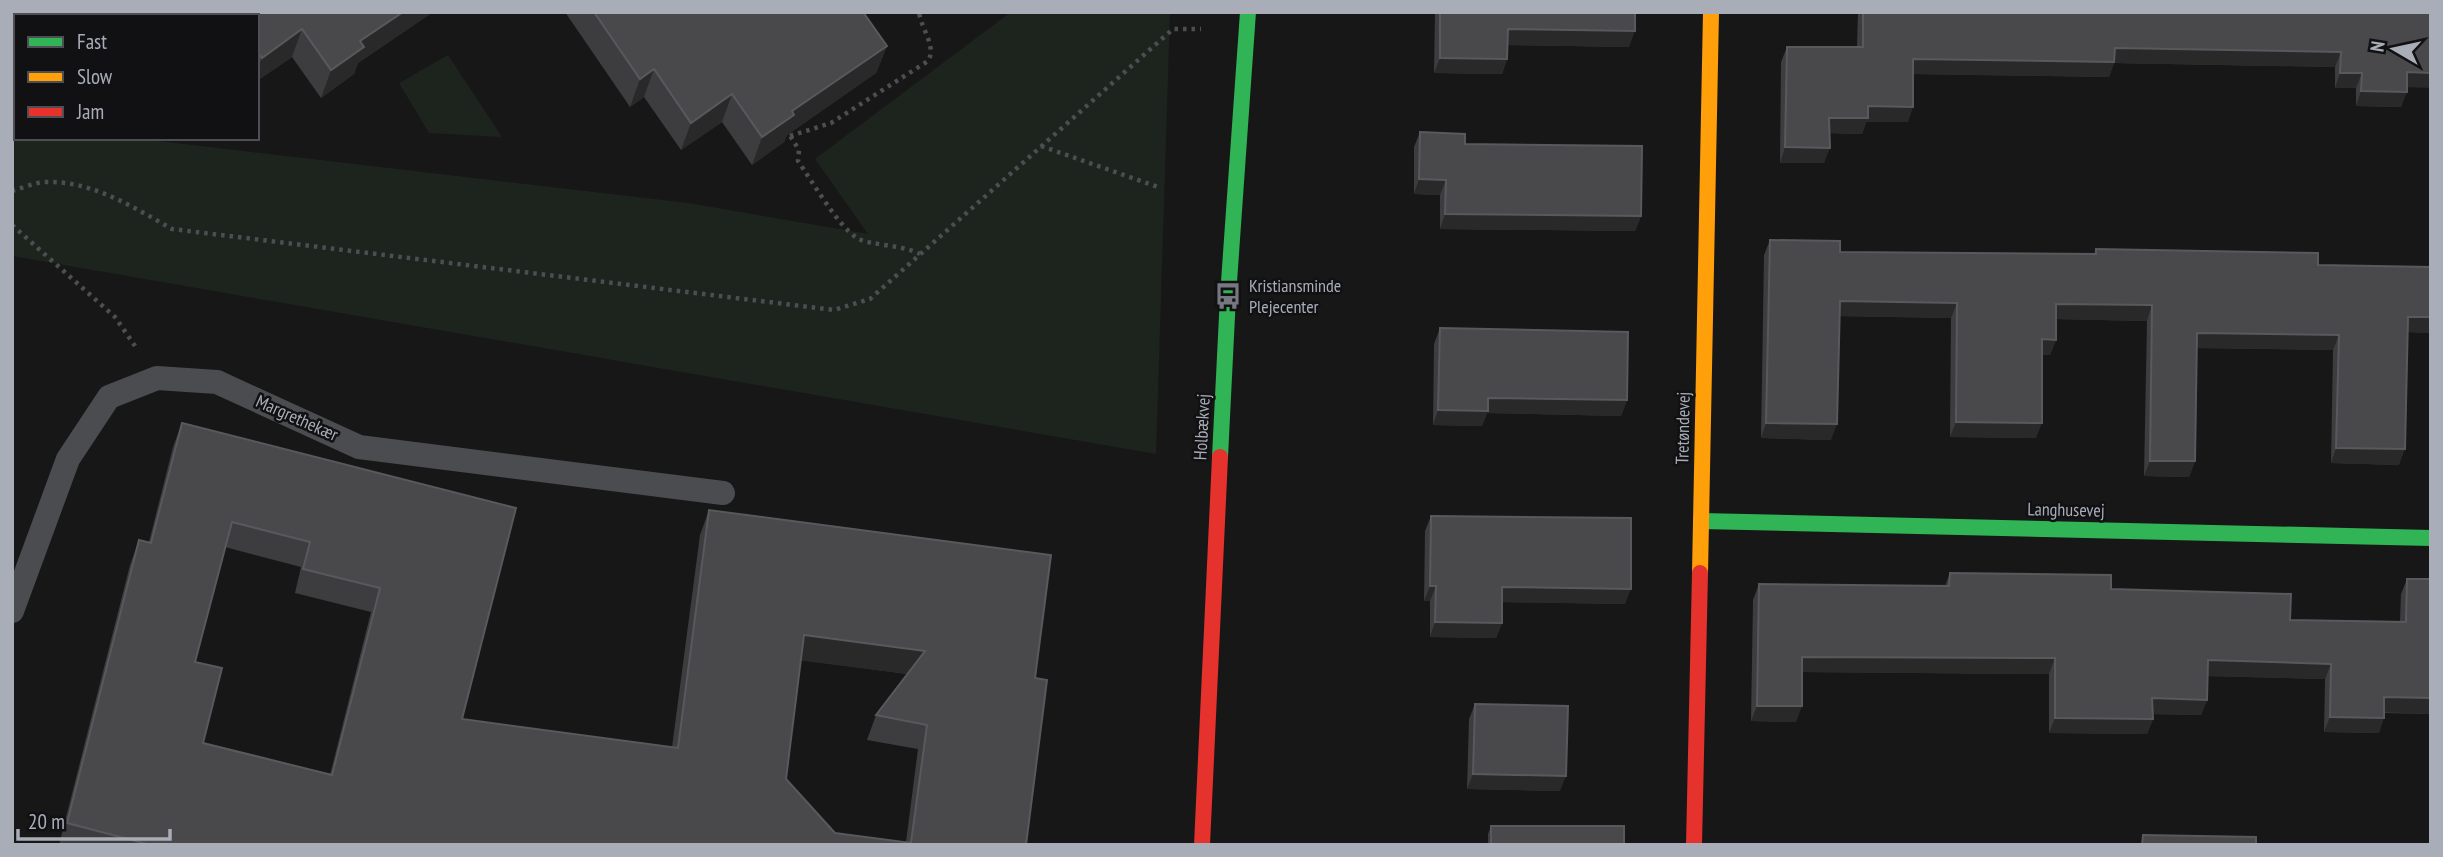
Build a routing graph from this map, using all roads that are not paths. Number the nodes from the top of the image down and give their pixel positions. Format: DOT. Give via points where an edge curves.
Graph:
graph roads {
  1 [pos="1711,12"];
  2 [pos="1248,21"];
  3 [pos="723,493"];
  4 [pos="1700,521"];
  5 [pos="2431,538"];
  6 [pos="12,611"];
  7 [pos="1202,845"];
  8 [pos="1693,845"];
  1 -- 4 [label="street, Tretøndevej"];
  2 -- 7 [label="street, Holbækvej" via="1228,296"];
  3 -- 6 [label="lane, Margrethekær" via="359,447 217,382 157,378 109,397 68,459"];
  4 -- 5 [label="street, Langhusevej"];
  4 -- 8 [label="street, Tretøndevej"];
}
